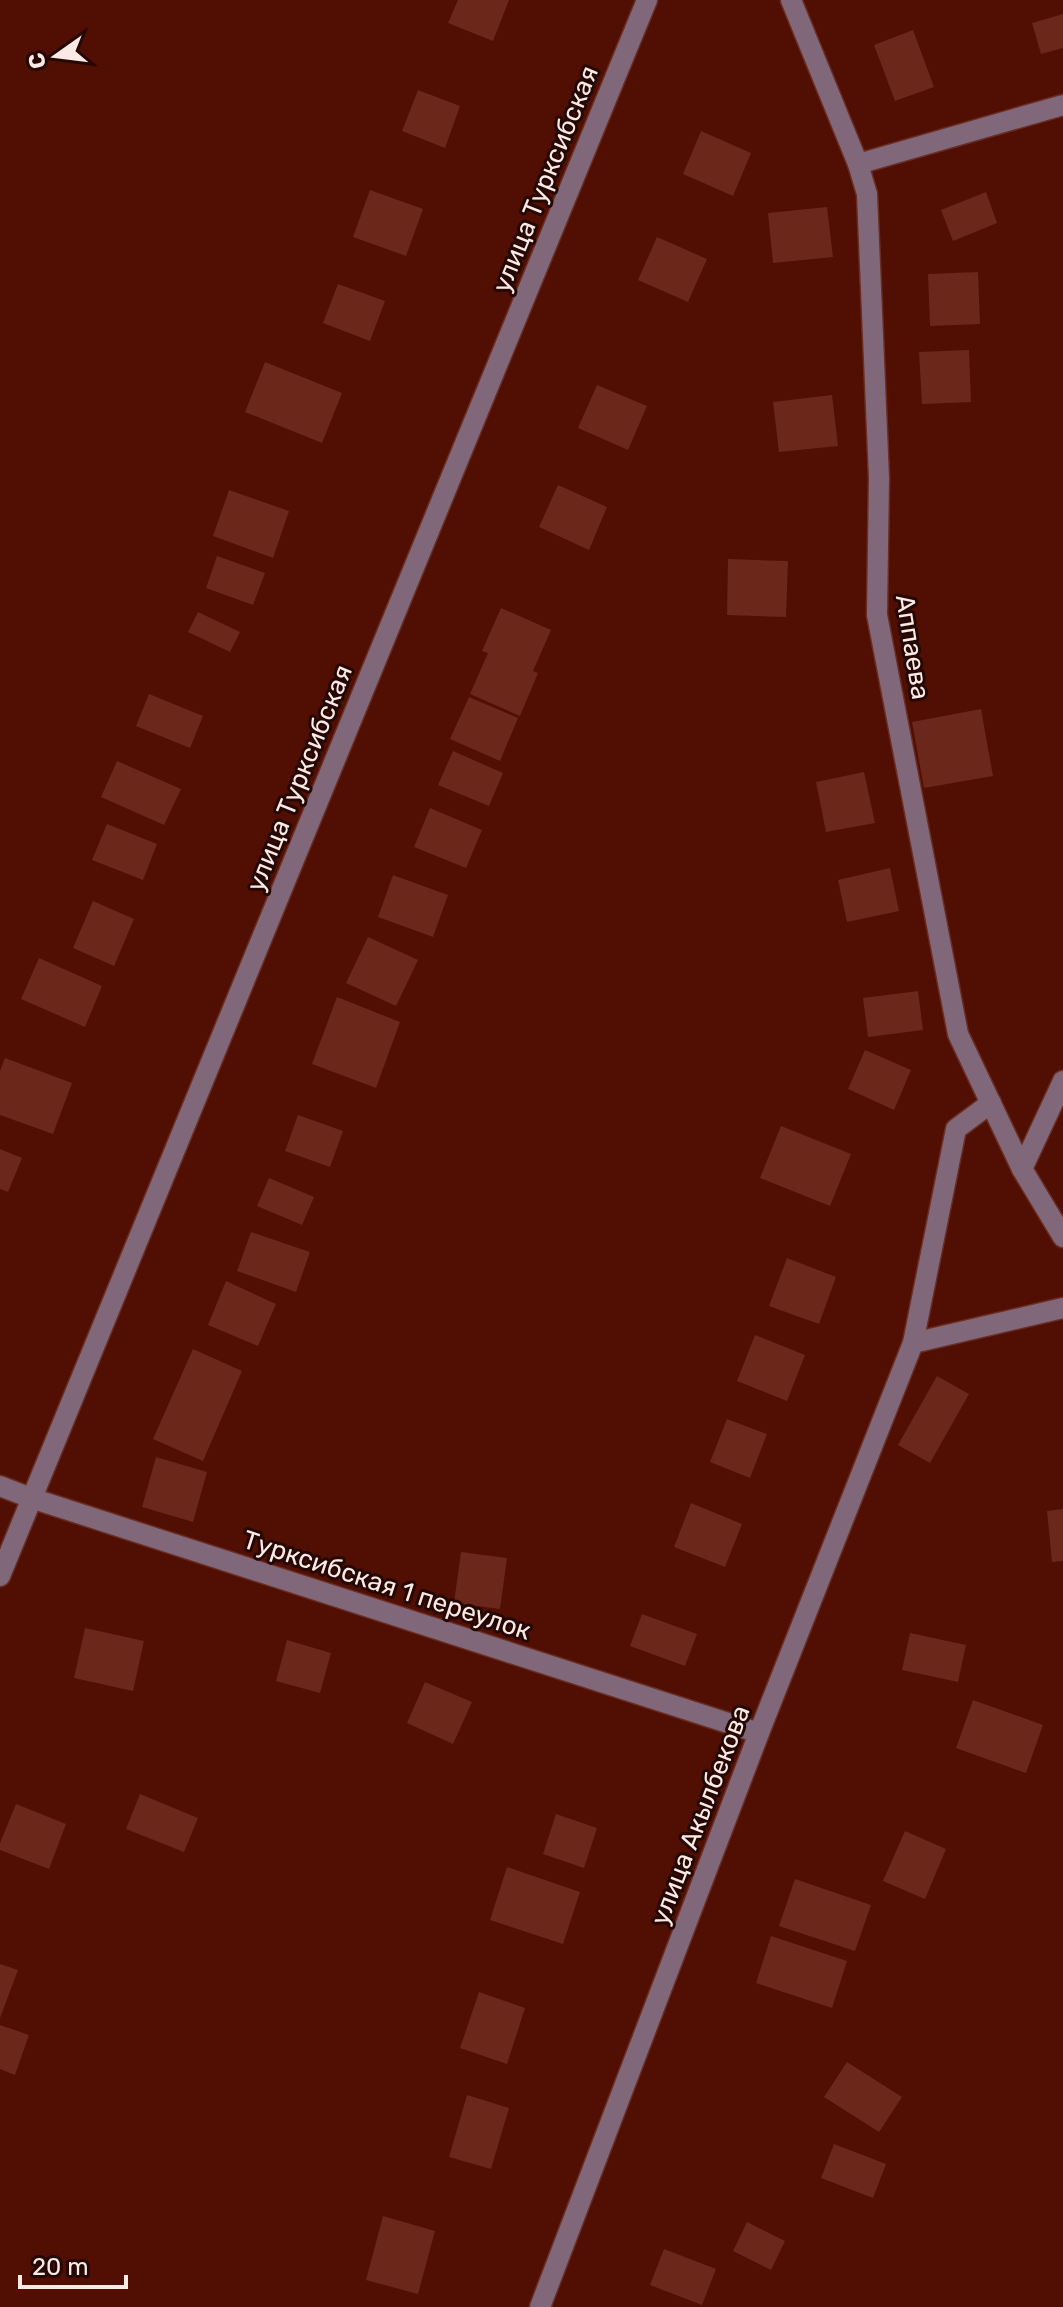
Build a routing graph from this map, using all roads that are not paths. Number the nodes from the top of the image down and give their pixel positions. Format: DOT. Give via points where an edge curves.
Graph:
graph roads {
  1 [pos="647,0"];
  2 [pos="791,0"];
  3 [pos="1063,105"];
  4 [pos="858,164"];
  5 [pos="1063,1081"];
  6 [pos="991,1103"];
  7 [pos="1022,1169"];
  8 [pos="1063,1237"];
  9 [pos="1063,1308"];
  10 [pos="913,1343"];
  11 [pos="0,1486"];
  12 [pos="31,1498"];
  13 [pos="0,1576"];
  14 [pos="759,1733"];
  15 [pos="540,2307"];
  1 -- 12 [label="street, улица Турксибская"];
  2 -- 4 [label="street, Аппаева"];
  3 -- 4 [label="street"];
  4 -- 6 [label="street, Аппаева" via="867,194 879,478 877,615 958,1034"];
  5 -- 7 [label="street"];
  6 -- 7 [label="street, Аппаева"];
  6 -- 10 [label="street, улица Акылбекова" via="956,1129"];
  7 -- 8 [label="street, Аппаева"];
  9 -- 10 [label="street"];
  10 -- 14 [label="street, улица Акылбекова"];
  11 -- 12 [label="street, Турксибская 1 переулок"];
  12 -- 13 [label="street, улица Турксибская"];
  12 -- 14 [label="street, Турксибская 1 переулок"];
  14 -- 15 [label="street, улица Акылбекова"];
}
